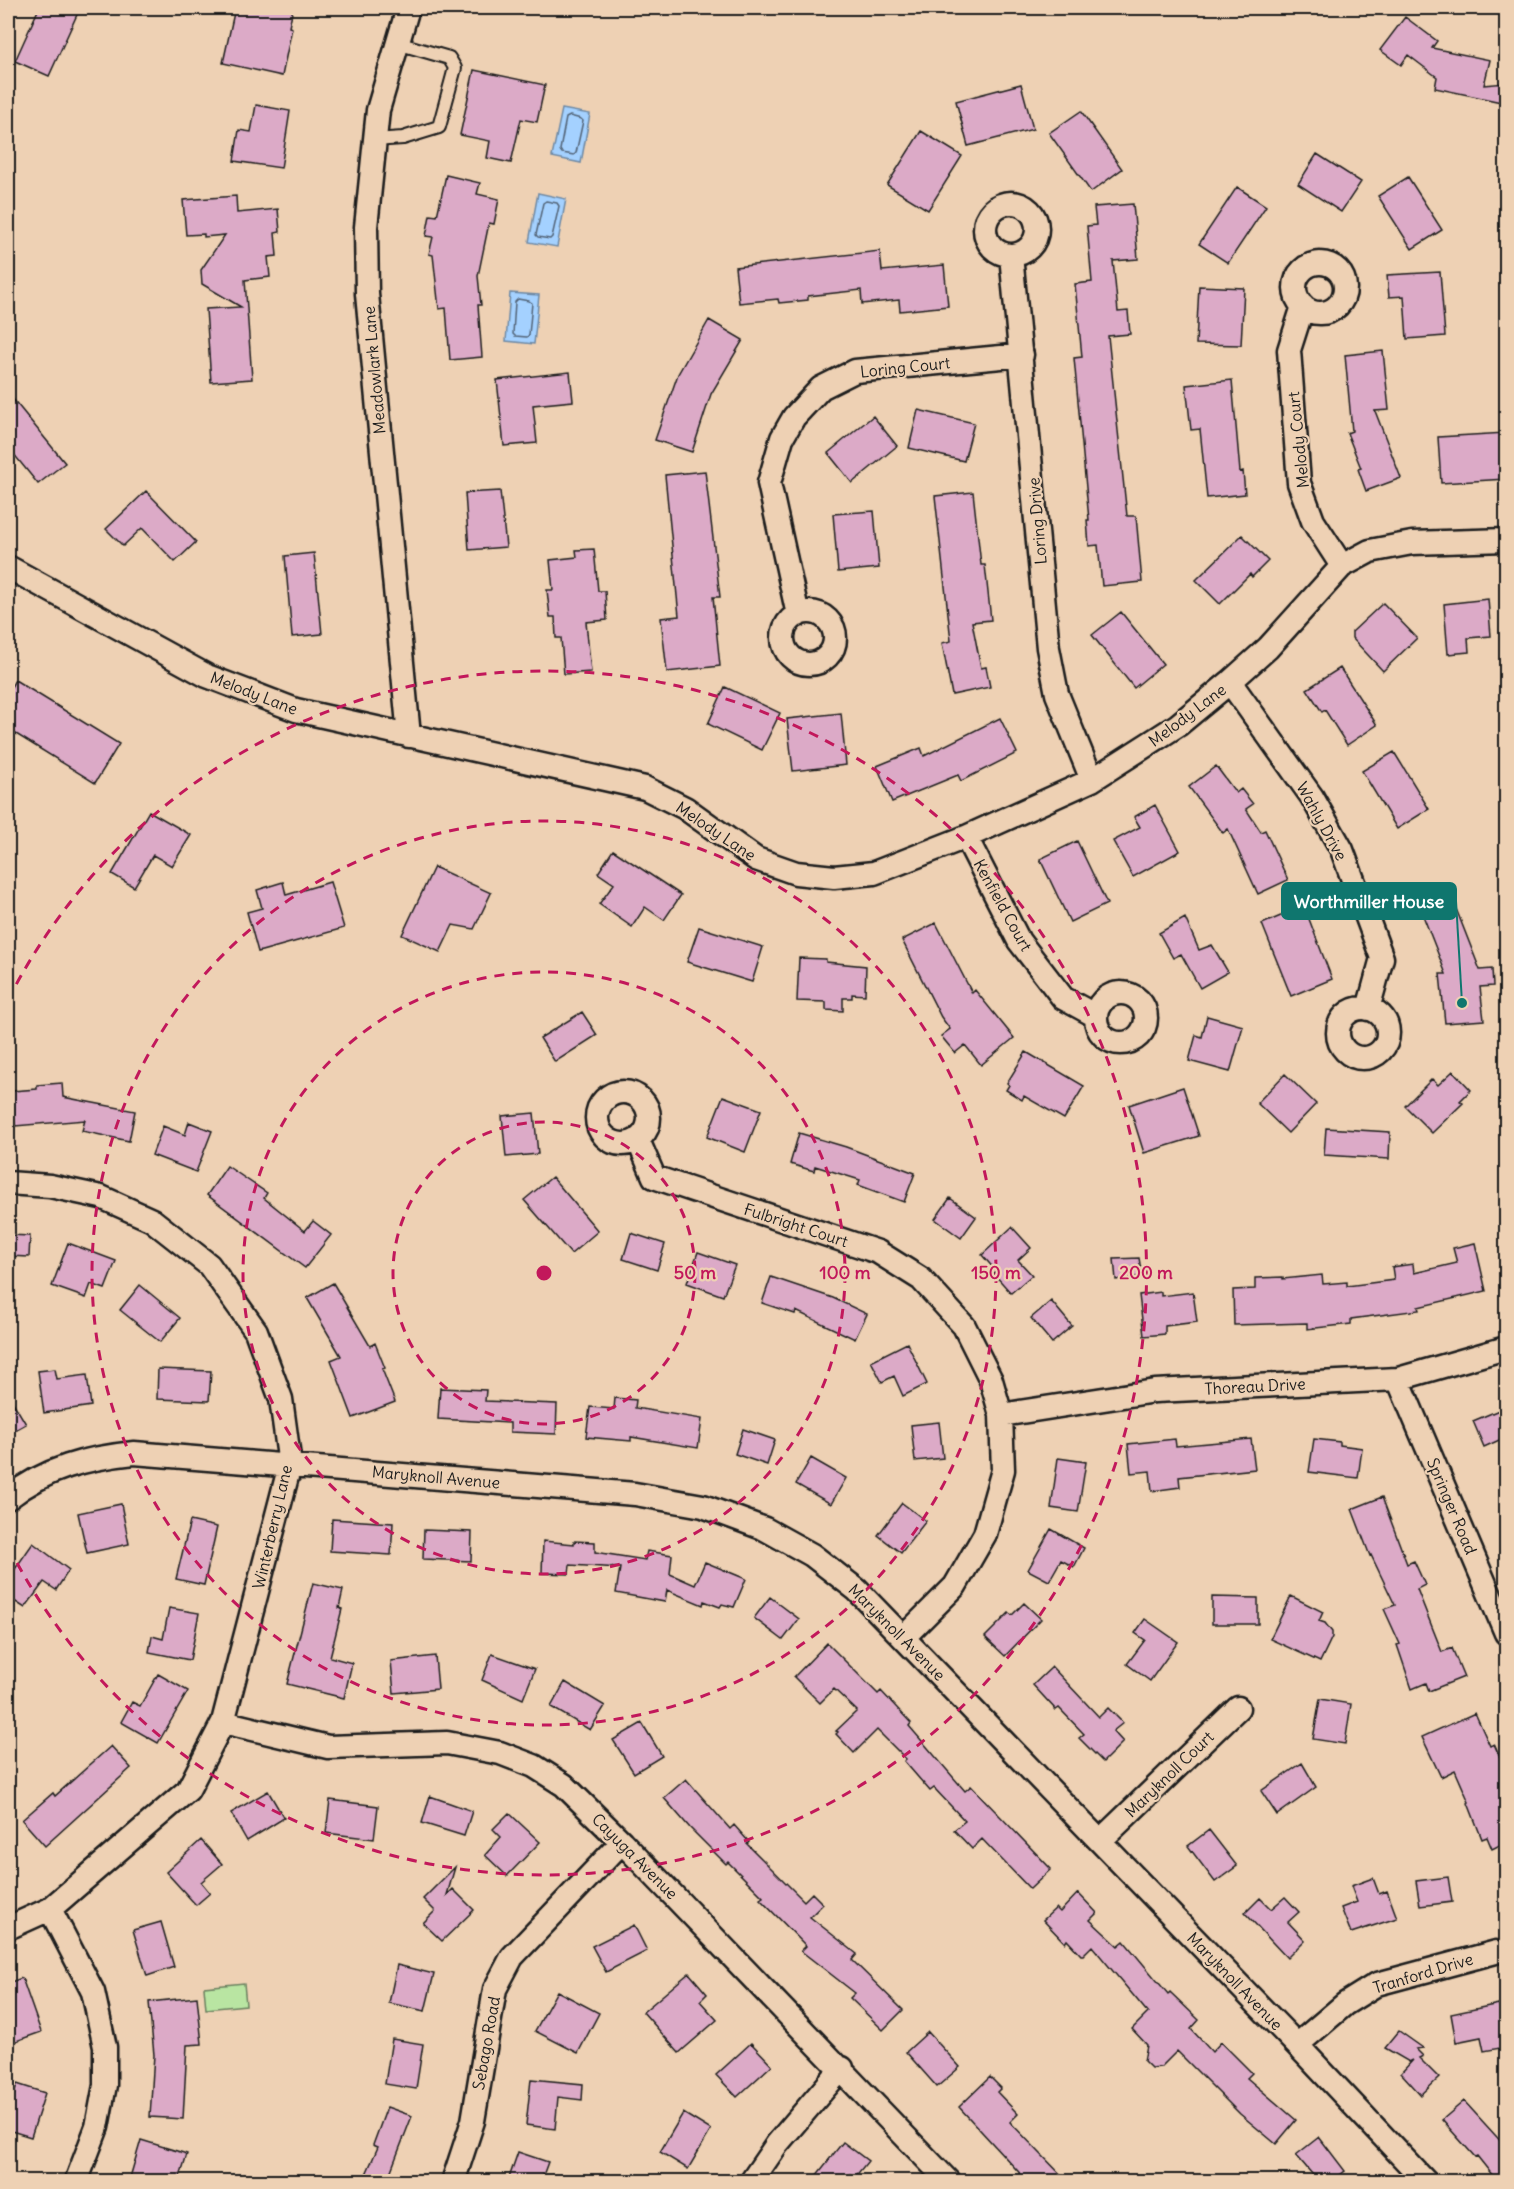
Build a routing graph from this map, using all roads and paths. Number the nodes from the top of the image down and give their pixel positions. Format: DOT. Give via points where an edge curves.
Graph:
graph roads {
  1 [pos="408,8"];
  2 [pos="398,43"];
  3 [pos="374,141"];
  4 [pos="1011,255"];
  5 [pos="1303,306"];
  6 [pos="1022,356"];
  7 [pos="1506,540"];
  8 [pos="1342,566"];
  9 [pos="8,567"];
  10 [pos="798,615"];
  11 [pos="1230,682"];
  12 [pos="409,736"];
  13 [pos="1092,780"];
  14 [pos="966,837"];
  15 [pos="1368,1009"];
  16 [pos="1096,1016"];
  17 [pos="638,1140"];
  18 [pos="8,1184"];
  19 [pos="1506,1348"];
  20 [pos="1398,1379"];
  21 [pos="1001,1415"];
  22 [pos="290,1465"];
  23 [pos="8,1498"];
  24 [pos="1506,1633"];
  25 [pos="904,1637"];
  26 [pos="1238,1708"];
  27 [pos="223,1722"];
  28 [pos="1100,1841"];
  29 [pos="622,1842"];
  30 [pos="50,1909"];
  31 [pos="8,1928"];
  32 [pos="1496,1952"];
  33 [pos="1297,2045"];
  34 [pos="842,2068"];
  35 [pos="76,2181"];
  36 [pos="453,2181"];
  37 [pos="751,2181"];
  38 [pos="949,2181"];
  39 [pos="1426,2181"];
  1 -- 2 [label="street, Meadowlark Lane"];
  2 -- 3 [label="street, Meadowlark Lane" via="378,110"];
  2 -- 3 [label="lane" via="449,58 455,68 439,127 403,138"];
  3 -- 12 [label="street, Meadowlark Lane" via="366,227 367,294"];
  4 -- 6 [label="street, Loring Drive"];
  5 -- 8 [label="street, Melody Court" via="1289,350 1299,483 1313,521"];
  6 -- 10 [label="street, Loring Court" via="855,371 821,388 794,417 782,438 769,483"];
  6 -- 13 [label="street, Loring Drive" via="1048,648 1057,694"];
  7 -- 8 [label="street, Melody Lane" via="1412,543 1370,551"];
  8 -- 11 [label="street, Melody Lane" via="1268,648"];
  9 -- 12 [label="street, Melody Lane" via="207,676 296,710"];
  11 -- 13 [label="street, Melody Lane" via="1178,725"];
  11 -- 15 [label="street, Wahly Drive" via="1312,797 1342,850 1382,958"];
  12 -- 14 [label="street, Melody Lane" via="645,788 685,808 756,859 796,873 834,877 874,873"];
  13 -- 14 [label="street, Melody Lane"];
  14 -- 16 [label="street, Kenfield Court" via="1019,941 1063,998"];
  17 -- 21 [label="street, Fulbright Court" via="654,1177 878,1252 921,1279 964,1326 991,1380"];
  18 -- 22 [label="street, Winterberry Lane" via="50,1186 101,1197 152,1220 209,1265 256,1331 281,1399"];
  19 -- 20 [label="street, Thoreau Drive"];
  20 -- 21 [label="street, Thoreau Drive" via="1155,1391"];
  20 -- 24 [label="street, Springer Road"];
  21 -- 25 [label="street, Fulbright Court" via="1003,1470 985,1534 955,1586"];
  22 -- 23 [label="street, Maryknoll Avenue" via="134,1453 95,1457 54,1470"];
  22 -- 25 [label="street, Maryknoll Avenue" via="635,1494 703,1506 765,1529 812,1555 857,1590"];
  22 -- 27 [label="street, Winterberry Lane"];
  25 -- 28 [label="street, Maryknoll Avenue"];
  26 -- 28 [label="street, Maryknoll Court"];
  27 -- 29 [label="street, Cayuga Avenue" via="328,1747 447,1743 500,1753 534,1766 564,1785"];
  27 -- 30 [label="street, Winterberry Lane" via="188,1790"];
  28 -- 33 [label="street, Maryknoll Avenue"];
  29 -- 34 [label="street, Cayuga Avenue"];
  29 -- 36 [label="street, Sebago Road" via="512,1957 495,1989 473,2121"];
  30 -- 31 [label="street, Winterberry Lane"];
  30 -- 35 [label="street" via="93,1992 105,2047 105,2085 97,2127"];
  32 -- 33 [label="street, Tranford Drive" via="1377,1984 1345,2004"];
  33 -- 39 [label="street, Maryknoll Avenue"];
  34 -- 37 [label="street"];
  34 -- 38 [label="street, Cayuga Avenue"];
}
